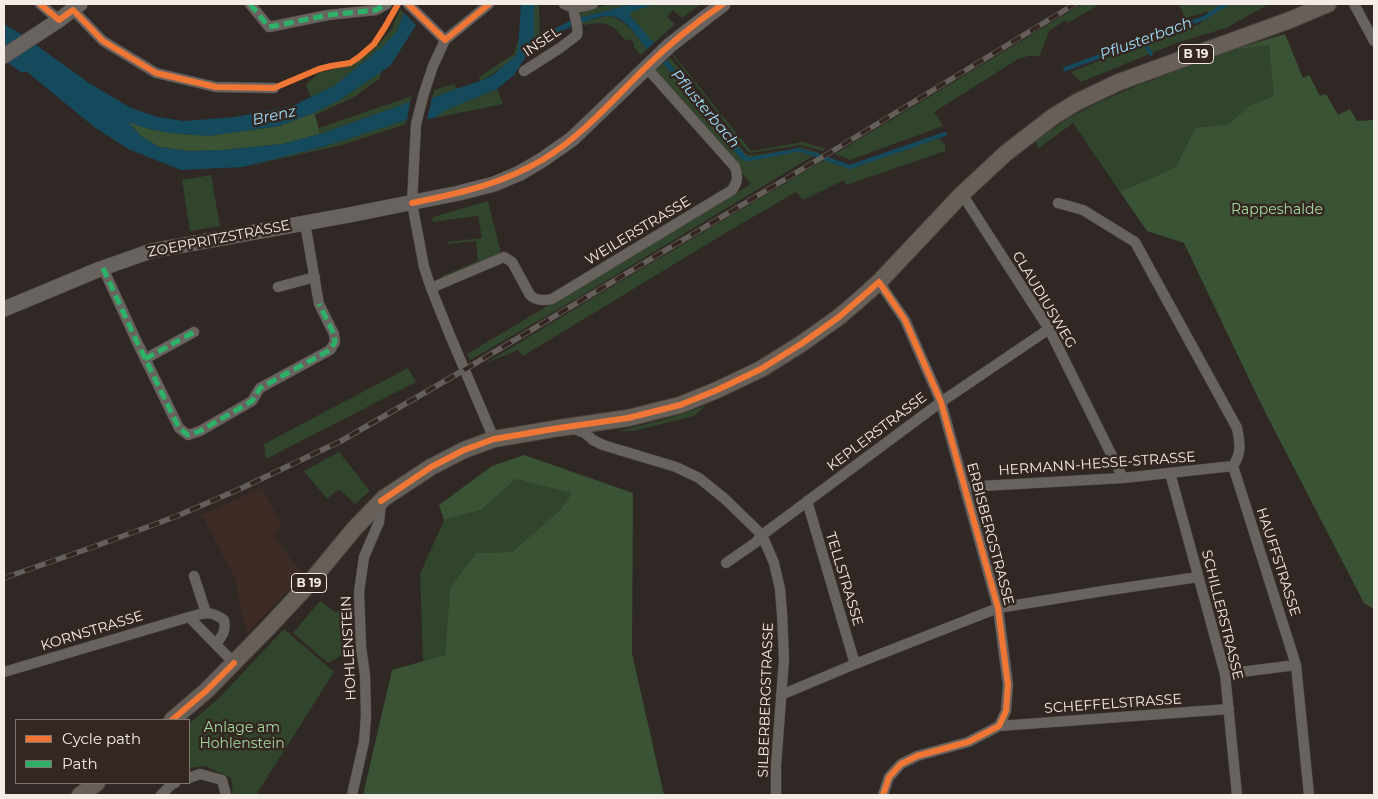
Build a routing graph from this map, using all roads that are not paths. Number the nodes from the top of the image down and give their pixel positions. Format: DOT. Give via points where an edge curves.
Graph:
graph roads {
  1 [pos="40,4"];
  2 [pos="250,4"];
  3 [pos="387,4"];
  4 [pos="408,4"];
  5 [pos="489,4"];
  6 [pos="593,4"];
  7 [pos="723,4"];
  8 [pos="1328,4"];
  9 [pos="1354,4"];
  10 [pos="568,5"];
  11 [pos="76,7"];
  12 [pos="58,20"];
  13 [pos="445,40"];
  14 [pos="1374,41"];
  15 [pos="4,56"];
  16 [pos="655,59"];
  17 [pos="524,71"];
  18 [pos="274,88"];
  19 [pos="962,194"];
  20 [pos="412,203"];
  21 [pos="1058,203"];
  22 [pos="305,223"];
  23 [pos="103,268"];
  24 [pos="315,277"];
  25 [pos="879,282"];
  26 [pos="278,287"];
  27 [pos="431,288"];
  28 [pos="4,309"];
  29 [pos="1050,329"];
  30 [pos="194,332"];
  31 [pos="145,359"];
  32 [pos="941,402"];
  33 [pos="568,427"];
  34 [pos="494,440"];
  35 [pos="1233,466"];
  36 [pos="1170,473"];
  37 [pos="1123,478"];
  38 [pos="964,486"];
  39 [pos="807,501"];
  40 [pos="381,508"];
  41 [pos="762,535"];
  42 [pos="726,563"];
  43 [pos="194,576"];
  44 [pos="1198,577"];
  45 [pos="998,608"];
  46 [pos="206,612"];
  47 [pos="189,617"];
  48 [pos="216,643"];
  49 [pos="234,662"];
  50 [pos="856,664"];
  51 [pos="1296,666"];
  52 [pos="4,672"];
  53 [pos="1225,674"];
  54 [pos="781,695"];
  55 [pos="1229,709"];
  56 [pos="173,719"];
  57 [pos="999,726"];
  58 [pos="190,778"];
  59 [pos="95,784"];
  60 [pos="172,784"];
  61 [pos="80,795"];
  62 [pos="161,795"];
  63 [pos="226,795"];
  64 [pos="352,795"];
  65 [pos="776,795"];
  66 [pos="883,795"];
  67 [pos="1237,795"];
  68 [pos="1309,795"];
  1 -- 12 [label="street"];
  2 -- 3 [label="street" via="269,27 328,15 376,10"];
  4 -- 13 [label="street"];
  5 -- 13 [label="street"];
  6 -- 10 [label="street, INSEL"];
  7 -- 16 [label="main road, ZOEPPRITZSTRASSE"];
  8 -- 19 [label="main road, B 19" via="1135,76 1067,108 1006,153"];
  9 -- 14 [label="street"];
  10 -- 17 [label="street, INSEL" via="576,22 578,32 575,37"];
  11 -- 12 [label="main road"];
  11 -- 18 [label="street" via="103,40 156,73 216,87"];
  12 -- 15 [label="main road"];
  13 -- 20 [label="street" via="424,92 416,124"];
  16 -- 20 [label="main road, ZOEPPRITZSTRASSE" via="572,138 542,160 494,184"];
  16 -- 27 [label="street, WEILERSTRASSE" via="735,167 737,178 732,190 552,299 540,300 530,295 512,262 504,257"];
  19 -- 25 [label="main road, B 19"];
  19 -- 29 [label="street, CLAUDIUSWEG"];
  20 -- 22 [label="main road, ZOEPPRITZSTRASSE"];
  20 -- 27 [label="street"];
  21 -- 35 [label="street" via="1083,210 1136,242 1237,428 1241,445"];
  22 -- 23 [label="main road, ZOEPPRITZSTRASSE" via="151,251"];
  22 -- 24 [label="street"];
  23 -- 28 [label="main road, ZOEPPRITZSTRASSE"];
  23 -- 31 [label="street"];
  24 -- 26 [label="street"];
  24 -- 31 [label="street" via="319,304 334,334 335,342 330,350 260,388 252,401 200,431 188,435 179,428"];
  25 -- 32 [label="street, ERBISBERGSTRASSE" via="905,320"];
  25 -- 33 [label="main road, B 19" via="839,317 801,344 761,369 717,390 680,405 628,418"];
  27 -- 34 [label="street"];
  29 -- 32 [label="street, KEPLERSTRASSE"];
  29 -- 37 [label="street, CLAUDIUSWEG"];
  30 -- 31 [label="street"];
  32 -- 38 [label="street, ERBISBERGSTRASSE"];
  32 -- 39 [label="street, KEPLERSTRASSE"];
  33 -- 34 [label="main road, B 19"];
  33 -- 41 [label="street, SILBERBERGSTRASSE" via="603,445 699,478"];
  34 -- 40 [label="main road, B 19" via="464,450 431,467"];
  35 -- 36 [label="street, HERMANN-HESSE-STRASSE"];
  35 -- 51 [label="street, HAUFFSTRASSE"];
  36 -- 37 [label="street, HERMANN-HESSE-STRASSE"];
  36 -- 44 [label="street, SCHILLERSTRASSE"];
  37 -- 38 [label="street, HERMANN-HESSE-STRASSE"];
  38 -- 45 [label="street, ERBISBERGSTRASSE"];
  39 -- 41 [label="street, KEPLERSTRASSE"];
  39 -- 50 [label="street, TELLSTRASSE"];
  40 -- 49 [label="main road, B 19" via="354,529 307,586"];
  40 -- 64 [label="street, HOHLENSTEIN" via="364,557 359,592 366,716 364,742"];
  41 -- 42 [label="street, KEPLERSTRASSE"];
  41 -- 54 [label="street, SILBERBERGSTRASSE" via="774,563 780,589 784,659"];
  43 -- 46 [label="street"];
  44 -- 45 [label="street"];
  44 -- 53 [label="street, SCHILLERSTRASSE"];
  45 -- 50 [label="street"];
  45 -- 57 [label="street, ERBISBERGSTRASSE" via="1008,685 1006,711"];
  46 -- 47 [label="street, KORNSTRASSE"];
  46 -- 48 [label="street" via="224,620 225,628"];
  47 -- 48 [label="street"];
  47 -- 52 [label="street, KORNSTRASSE"];
  48 -- 49 [label="street"];
  49 -- 56 [label="main road, B 19"];
  50 -- 54 [label="street"];
  51 -- 53 [label="street"];
  51 -- 68 [label="street, HAUFFSTRASSE"];
  53 -- 55 [label="street, SCHILLERSTRASSE"];
  54 -- 65 [label="street, SILBERBERGSTRASSE"];
  55 -- 57 [label="street, SCHEFFELSTRASSE"];
  55 -- 67 [label="street, SCHILLERSTRASSE"];
  57 -- 66 [label="street" via="968,742 917,756 901,764 889,777"];
  58 -- 63 [label="street" via="200,774 222,780"];
  59 -- 61 [label="main road"];
  60 -- 62 [label="street"];
}
